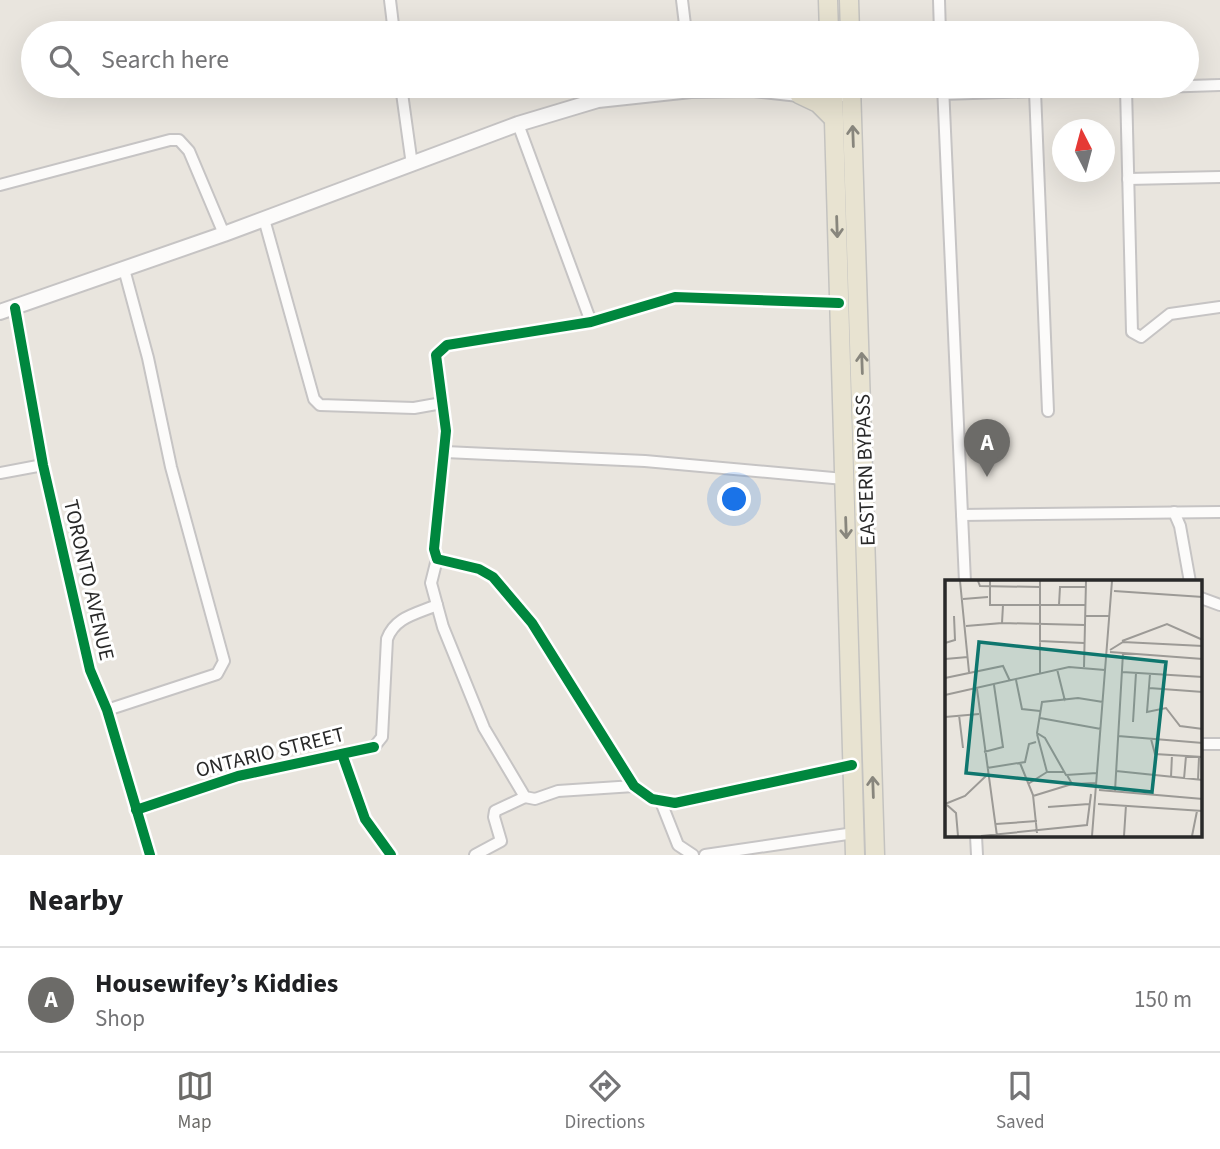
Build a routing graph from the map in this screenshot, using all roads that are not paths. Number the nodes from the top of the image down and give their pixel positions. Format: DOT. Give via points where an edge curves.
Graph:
graph roads {
  1 [pos="390,0"];
  2 [pos="682,0"];
  3 [pos="828,0"];
  4 [pos="849,0"];
  5 [pos="939,0"];
  6 [pos="393,21"];
  7 [pos="685,21"];
  8 [pos="829,21"];
  9 [pos="850,21"];
  10 [pos="940,21"];
  11 [pos="1220,85"];
  12 [pos="1199,86"];
  13 [pos="403,98"];
  14 [pos="614,98"];
  15 [pos="807,98"];
  16 [pos="833,98"];
  17 [pos="851,98"];
  18 [pos="943,98"];
  19 [pos="1035,98"];
  20 [pos="1126,98"];
  21 [pos="834,119"];
  22 [pos="518,124"];
  23 [pos="412,165"];
  24 [pos="1220,177"];
  25 [pos="1128,179"];
  26 [pos="0,185"];
  27 [pos="264,219"];
  28 [pos="224,234"];
  29 [pos="124,270"];
  30 [pos="839,303"];
  31 [pos="15,307"];
  32 [pos="1220,307"];
  33 [pos="0,312"];
  34 [pos="591,322"];
  35 [pos="442,403"];
  36 [pos="1048,411"];
  37 [pos="445,453"];
  38 [pos="43,465"];
  39 [pos="0,473"];
  40 [pos="844,479"];
  41 [pos="1174,512"];
  42 [pos="1220,512"];
  43 [pos="962,515"];
  44 [pos="437,559"];
  45 [pos="965,580"];
  46 [pos="1190,580"];
  47 [pos="1202,598"];
  48 [pos="437,605"];
  49 [pos="1220,605"];
  50 [pos="107,710"];
  51 [pos="1202,744"];
  52 [pos="1220,744"];
  53 [pos="342,754"];
  54 [pos="852,765"];
  55 [pos="634,786"];
  56 [pos="525,797"];
  57 [pos="661,802"];
  58 [pos="136,810"];
  59 [pos="854,833"];
  60 [pos="148,855"];
  61 [pos="391,855"];
  62 [pos="475,855"];
  63 [pos="693,855"];
  64 [pos="705,855"];
  65 [pos="855,855"];
  66 [pos="875,855"];
  1 -- 6 [label="street"];
  2 -- 7 [label="street"];
  3 -- 8 [label="main road"];
  4 -- 9 [label="main road"];
  5 -- 10 [label="street"];
  11 -- 12 [label="street"];
  13 -- 23 [label="street"];
  14 -- 22 [label="street"];
  15 -- 21 [label="main road"];
  16 -- 21 [label="main road, EASTERN BYPASS"];
  66 -- 17 [label="main road, EASTERN BYPASS, one-way"];
  18 -- 43 [label="street"];
  19 -- 36 [label="street"];
  20 -- 25 [label="street"];
  21 -- 30 [label="main road, EASTERN BYPASS, one-way"];
  22 -- 23 [label="street"];
  22 -- 34 [label="street"];
  23 -- 27 [label="street"];
  24 -- 25 [label="street"];
  25 -- 32 [label="street" via="1135,337 1149,333 1170,314"];
  26 -- 28 [label="street" via="179,141 189,151"];
  27 -- 28 [label="street"];
  27 -- 35 [label="street" via="314,399 320,405 414,408"];
  28 -- 29 [label="street"];
  29 -- 31 [label="street"];
  29 -- 50 [label="street" via="171,467 225,661 217,674"];
  30 -- 34 [label="street" via="676,297"];
  30 -- 40 [label="main road, EASTERN BYPASS"];
  31 -- 33 [label="street"];
  31 -- 38 [label="street, TORONTO AVENUE"];
  34 -- 35 [label="street" via="447,345 436,355"];
  35 -- 37 [label="street"];
  37 -- 40 [label="street" via="645,461"];
  37 -- 44 [label="street" via="434,549"];
  38 -- 39 [label="street"];
  38 -- 50 [label="street, TORONTO AVENUE" via="90,670"];
  40 -- 54 [label="main road, EASTERN BYPASS, one-way"];
  41 -- 42 [label="street"];
  41 -- 43 [label="street"];
  41 -- 46 [label="street"];
  43 -- 45 [label="street"];
  44 -- 48 [label="street" via="431,583"];
  44 -- 55 [label="street" via="479,569 501,586 533,623"];
  47 -- 49 [label="street"];
  48 -- 53 [label="street, ONTARIO STREET" via="397,621 391,628 382,737 374,747"];
  48 -- 56 [label="street" via="484,728"];
  50 -- 58 [label="street, TORONTO AVENUE"];
  51 -- 52 [label="street"];
  53 -- 58 [label="street, ONTARIO STREET" via="238,776"];
  53 -- 61 [label="street" via="365,819"];
  54 -- 57 [label="street" via="675,803"];
  54 -- 59 [label="main road, EASTERN BYPASS"];
  55 -- 56 [label="street"];
  55 -- 57 [label="street"];
  56 -- 62 [label="street" via="495,811 501,841"];
  57 -- 63 [label="street" via="678,845"];
  58 -- 60 [label="street, TORONTO AVENUE"];
  59 -- 64 [label="street"];
  59 -- 65 [label="main road, EASTERN BYPASS"];
}
